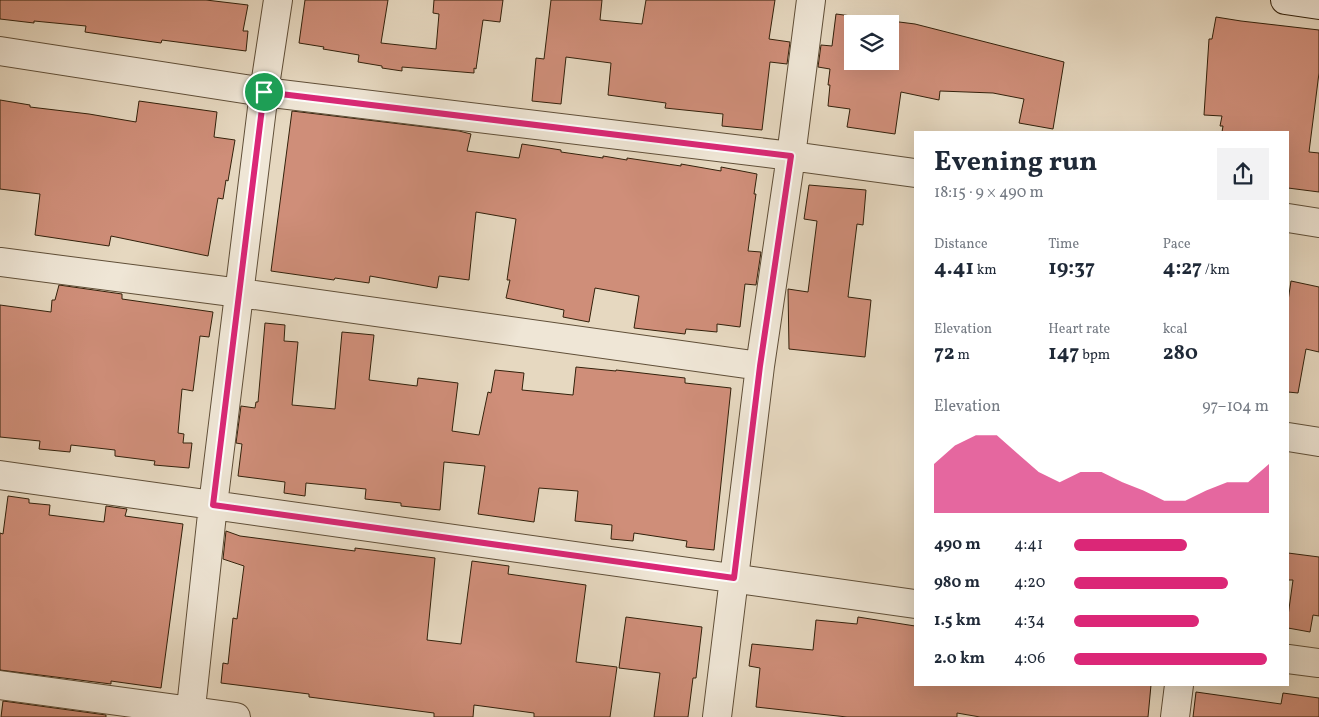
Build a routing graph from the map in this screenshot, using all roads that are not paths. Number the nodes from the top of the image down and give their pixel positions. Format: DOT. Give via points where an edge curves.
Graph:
graph roads {
  1 [pos="278,0"];
  2 [pos="811,0"];
  3 [pos="1285,0"];
  4 [pos="1319,5"];
  5 [pos="0,51"];
  6 [pos="264,92"];
  7 [pos="791,156"];
  8 [pos="914,173"];
  9 [pos="1289,218"];
  10 [pos="1319,222"];
  11 [pos="0,262"];
  12 [pos="240,293"];
  13 [pos="760,366"];
  14 [pos="1289,438"];
  15 [pos="1319,442"];
  16 [pos="0,475"];
  17 [pos="213,505"];
  18 [pos="734,578"];
  19 [pos="914,604"];
  20 [pos="1289,659"];
  21 [pos="1319,663"];
  22 [pos="0,685"];
  23 [pos="1179,686"];
  24 [pos="190,714"];
  25 [pos="236,717"];
  26 [pos="717,717"];
  27 [pos="1175,717"];
  1 -- 6 [label="street"];
  2 -- 7 [label="street"];
  3 -- 4 [label="street"];
  5 -- 6 [label="street"];
  6 -- 7 [label="street"];
  6 -- 12 [label="street"];
  7 -- 8 [label="street"];
  7 -- 13 [label="street"];
  9 -- 10 [label="street"];
  11 -- 12 [label="street"];
  12 -- 13 [label="street"];
  12 -- 17 [label="street"];
  13 -- 18 [label="street"];
  14 -- 15 [label="street"];
  16 -- 17 [label="street"];
  17 -- 18 [label="street"];
  17 -- 24 [label="street"];
  18 -- 19 [label="street"];
  18 -- 26 [label="street"];
  20 -- 21 [label="street"];
  22 -- 24 [label="street"];
  23 -- 27 [label="street"];
  24 -- 25 [label="street"];
}
